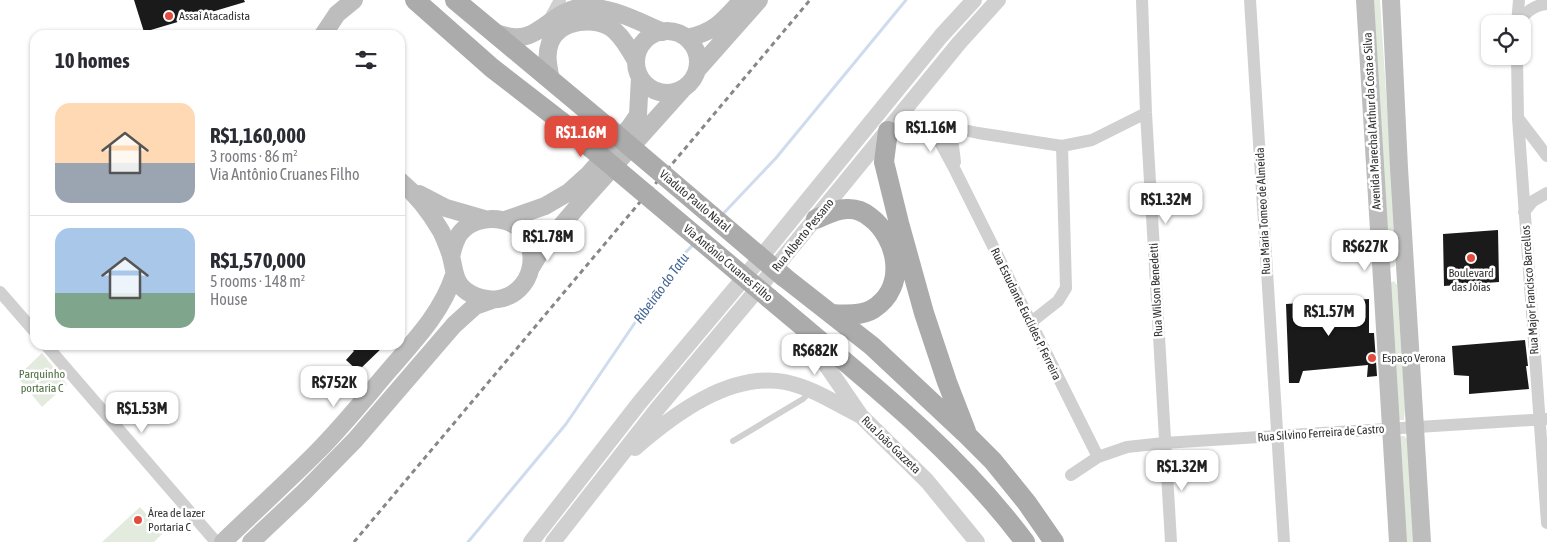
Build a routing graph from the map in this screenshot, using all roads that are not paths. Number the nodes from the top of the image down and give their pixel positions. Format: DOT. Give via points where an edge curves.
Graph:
graph roads {
  1 [pos="334,0"];
  2 [pos="354,0"];
  3 [pos="415,0"];
  4 [pos="455,0"];
  5 [pos="560,0"];
  6 [pos="742,0"];
  7 [pos="759,0"];
  8 [pos="974,0"];
  9 [pos="998,0"];
  10 [pos="1250,0"];
  11 [pos="1365,0"];
  12 [pos="1391,0"];
  13 [pos="1519,0"];
  14 [pos="1144,3"];
  15 [pos="594,4"];
  16 [pos="1547,4"];
  17 [pos="1518,15"];
  18 [pos="1525,15"];
  19 [pos="548,22"];
  20 [pos="324,30"];
  21 [pos="326,30"];
  22 [pos="493,32"];
  23 [pos="662,32"];
  24 [pos="686,38"];
  25 [pos="1517,65"];
  26 [pos="638,69"];
  27 [pos="697,70"];
  28 [pos="551,81"];
  29 [pos="682,90"];
  30 [pos="1146,113"];
  31 [pos="1518,118"];
  32 [pos="927,123"];
  33 [pos="894,124"];
  34 [pos="957,129"];
  35 [pos="1062,146"];
  36 [pos="1547,156"];
  37 [pos="955,170"];
  38 [pos="405,185"];
  39 [pos="405,185"];
  40 [pos="1547,193"];
  41 [pos="1524,212"];
  42 [pos="484,219"];
  43 [pos="816,219"];
  44 [pos="505,220"];
  45 [pos="451,257"];
  46 [pos="532,266"];
  47 [pos="454,275"];
  48 [pos="784,277"];
  49 [pos="0,292"];
  50 [pos="492,300"];
  51 [pos="832,314"];
  52 [pos="794,319"];
  53 [pos="1030,323"];
  54 [pos="30,326"];
  55 [pos="50,350"];
  56 [pos="405,350"];
  57 [pos="405,350"];
  58 [pos="811,391"];
  59 [pos="861,416"];
  60 [pos="1543,419"];
  61 [pos="1415,427"];
  62 [pos="1391,429"];
  63 [pos="968,435"];
  64 [pos="1276,436"];
  65 [pos="733,441"];
  66 [pos="1164,443"];
  67 [pos="1098,457"];
  68 [pos="611,469"];
  69 [pos="1072,475"];
  70 [pos="1547,523"];
  71 [pos="216,542"];
  72 [pos="223,542"];
  73 [pos="251,542"];
  74 [pos="531,542"];
  75 [pos="554,542"];
  76 [pos="977,542"];
  77 [pos="1025,542"];
  78 [pos="1054,542"];
  79 [pos="1171,542"];
  80 [pos="1284,542"];
  81 [pos="1398,542"];
  82 [pos="1422,542"];
  1 -- 20 [label="main road"];
  2 -- 21 [label="main road" via="337,14"];
  3 -- 52 [label="main road, Via Antônio Cruanes Filho, bridge"];
  4 -- 22 [label="main road"];
  5 -- 19 [label="street"];
  6 -- 24 [label="main road" via="708,32"];
  7 -- 27 [label="main road"];
  8 -- 74 [label="street, Rua Alberto Pessano" via="640,402"];
  9 -- 33 [label="street, Rua Alberto Pessano"];
  10 -- 64 [label="street, Rua Maria Tomeo de Almeida"];
  11 -- 62 [label="main road, Avenida Marechal Arthur da Costa e Silva"];
  12 -- 61 [label="main road, Avenida Marechal Arthur da Costa e Silva"];
  13 -- 17 [label="street"];
  14 -- 30 [label="street, Rua Wilson Benedetti"];
  15 -- 19 [label="main road" via="560,14"];
  15 -- 23 [label="main road"];
  16 -- 18 [label="street" via="1531,8"];
  19 -- 22 [label="main road" via="528,36 513,37"];
  22 -- 28 [label="main road"];
  23 -- 24 [label="main road"];
  23 -- 26 [label="main road" via="652,35 638,51"];
  24 -- 27 [label="main road" via="697,52"];
  25 -- 31 [label="street, Rua Major Francisco Barcellos"];
  26 -- 28 [label="main road" via="623,40 613,29 602,24 580,22 557,32 551,41 547,56"];
  26 -- 29 [label="main road" via="648,86 659,92"];
  26 -- 44 [label="main road" via="638,115 630,128 569,192 545,206"];
  27 -- 29 [label="main road"];
  28 -- 48 [label="main road, Viaduto Paulo Natal, bridge"];
  29 -- 46 [label="main road" via="578,206 544,246"];
  30 -- 35 [label="street" via="1092,140"];
  30 -- 66 [label="street, Rua Wilson Benedetti"];
  31 -- 36 [label="street"];
  31 -- 41 [label="street, Rua Major Francisco Barcellos"];
  32 -- 33 [label="street"];
  32 -- 34 [label="street"];
  32 -- 37 [label="street, Rua Estudante Euclides P Ferreira"];
  33 -- 43 [label="street, Rua Alberto Pessano"];
  33 -- 63 [label="main road" via="884,162 924,313"];
  34 -- 35 [label="street"];
  34 -- 37 [label="street, Rua Estudante Euclides P Ferreira" via="952,138"];
  35 -- 53 [label="street" via="1066,288 1058,301"];
  37 -- 53 [label="street, Rua Estudante Euclides P Ferreira"];
  38 -- 42 [label="main road" via="446,208"];
  39 -- 45 [label="main road" via="428,211"];
  40 -- 41 [label="street" via="1533,201"];
  41 -- 60 [label="street, Rua Major Francisco Barcellos"];
  42 -- 44 [label="main road"];
  42 -- 45 [label="main road" via="461,232"];
  43 -- 51 [label="main road" via="840,209 865,213 889,238 895,258 894,279 881,302 860,313"];
  43 -- 68 [label="street, Rua Alberto Pessano"];
  44 -- 46 [label="main road" via="527,238"];
  45 -- 47 [label="main road"];
  46 -- 50 [label="main road" via="518,290"];
  47 -- 50 [label="main road" via="469,293"];
  47 -- 56 [label="main road" via="438,310"];
  48 -- 51 [label="main road, Via Antônio Cruanes Filho"];
  49 -- 54 [label="street"];
  50 -- 73 [label="main road" via="475,306 454,325 355,440"];
  51 -- 63 [label="main road, Via Antônio Cruanes Filho" via="872,346"];
  52 -- 59 [label="street, Rua João Gazzeta"];
  52 -- 77 [label="main road, Via Antônio Cruanes Filho" via="924,431 976,484"];
  53 -- 67 [label="street, Rua Estudante Euclides P Ferreira"];
  55 -- 71 [label="street"];
  57 -- 72 [label="main road" via="318,451"];
  58 -- 59 [label="street"];
  58 -- 65 [label="lane"];
  58 -- 68 [label="street" via="769,380 739,384 690,407"];
  59 -- 76 [label="street, Rua João Gazzeta" via="927,481"];
  60 -- 61 [label="street, Rua Silvino Ferreira de Castro"];
  60 -- 70 [label="street, Rua Major Francisco Barcellos"];
  61 -- 62 [label="street, Rua Silvino Ferreira de Castro"];
  61 -- 82 [label="main road, Avenida Marechal Arthur da Costa e Silva"];
  62 -- 64 [label="street, Rua Silvino Ferreira de Castro"];
  62 -- 81 [label="main road, Avenida Marechal Arthur da Costa e Silva"];
  63 -- 78 [label="main road, Via Antônio Cruanes Filho" via="1027,503"];
  64 -- 66 [label="street, Rua Silvino Ferreira de Castro"];
  64 -- 80 [label="street, Rua Maria Tomeo de Almeida"];
  66 -- 67 [label="street, Rua Silvino Ferreira de Castro" via="1127,447"];
  66 -- 79 [label="street, Rua Wilson Benedetti"];
  67 -- 69 [label="street, Rua Silvino Ferreira de Castro"];
  68 -- 75 [label="street, Rua Alberto Pessano"];
}
